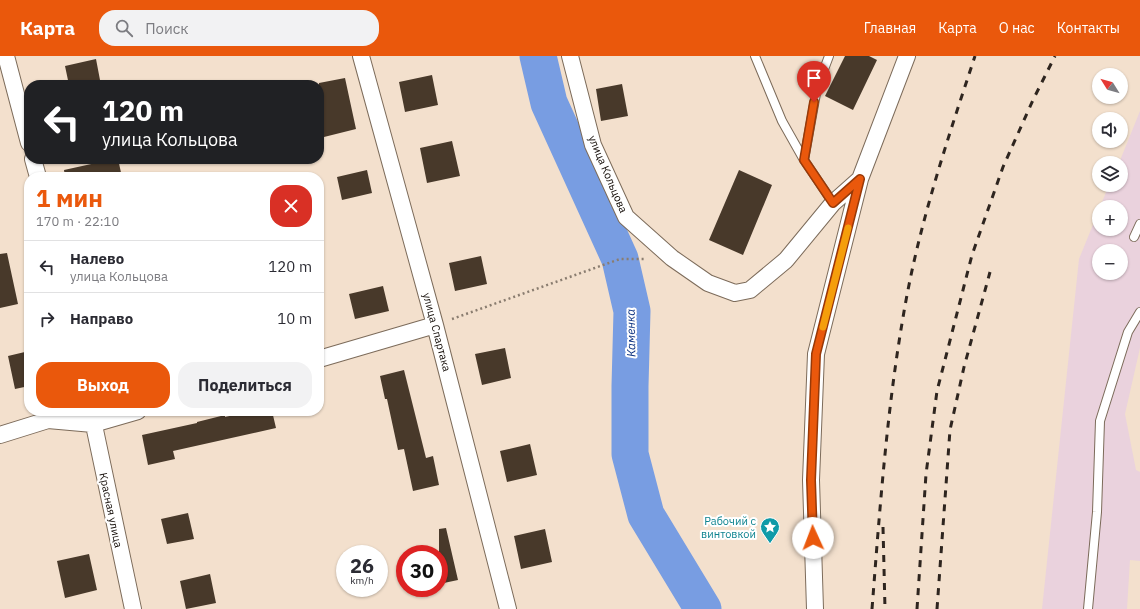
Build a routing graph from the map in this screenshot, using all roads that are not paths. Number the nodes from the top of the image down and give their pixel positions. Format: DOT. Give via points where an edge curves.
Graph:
graph roads {
  1 [pos="6,56"];
  2 [pos="361,56"];
  3 [pos="570,56"];
  4 [pos="755,56"];
  5 [pos="828,56"];
  6 [pos="908,56"];
  7 [pos="24,124"];
  8 [pos="804,160"];
  9 [pos="860,179"];
  10 [pos="833,203"];
  11 [pos="1140,224"];
  12 [pos="1134,237"];
  13 [pos="1140,312"];
  14 [pos="435,325"];
  15 [pos="324,358"];
  16 [pos="105,416"];
  17 [pos="92,418"];
  18 [pos="0,435"];
  19 [pos="133,609"];
  20 [pos="508,609"];
  21 [pos="815,609"];
  22 [pos="1088,609"];
  1 -- 7 [label="street"];
  2 -- 14 [label="street, улица Спартака"];
  3 -- 10 [label="street, улица Кольцова" via="593,145 626,217 672,258 708,283 735,293 750,290 786,260"];
  4 -- 8 [label="lane" via="782,121"];
  5 -- 8 [label="lane" via="817,88"];
  6 -- 9 [label="street, улица Кольцова"];
  8 -- 10 [label="lane"];
  9 -- 10 [label="street, улица Кольцова"];
  9 -- 21 [label="street" via="816,354 811,480"];
  11 -- 12 [label="lane"];
  13 -- 22 [label="lane" via="1128,332 1100,421 1097,512"];
  14 -- 15 [label="street"];
  14 -- 20 [label="street, улица Спартака"];
  16 -- 17 [label="street"];
  17 -- 18 [label="street" via="48,420"];
  17 -- 19 [label="street, Красная улица"];
}
